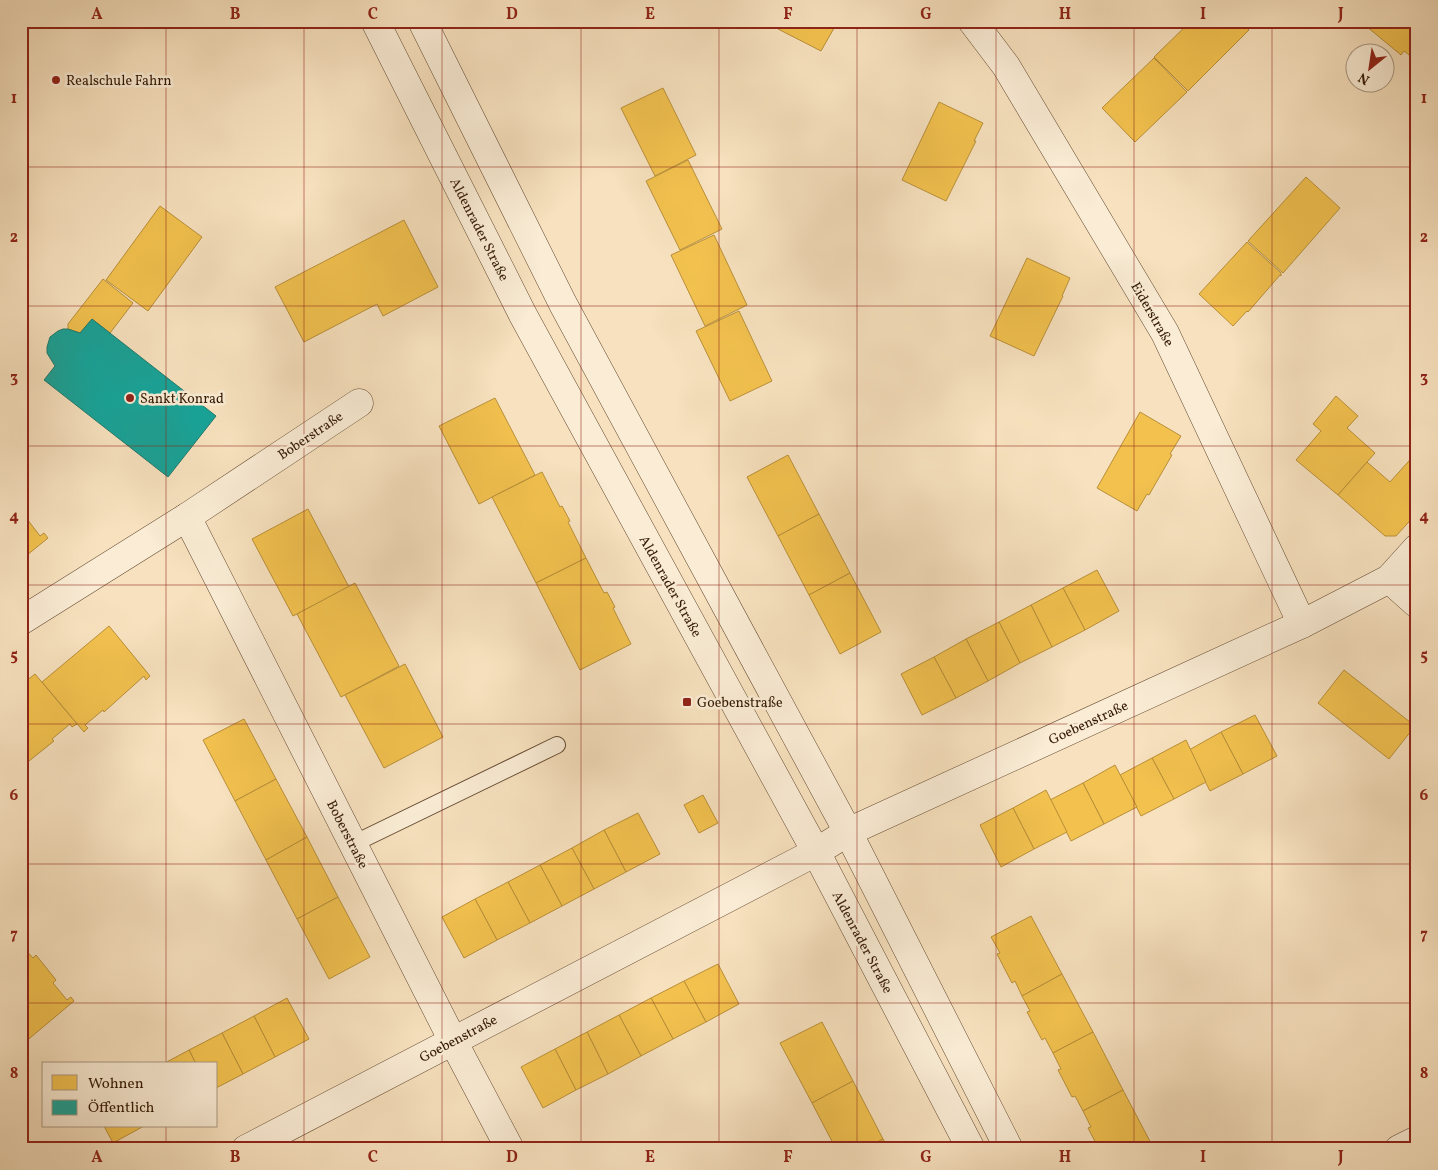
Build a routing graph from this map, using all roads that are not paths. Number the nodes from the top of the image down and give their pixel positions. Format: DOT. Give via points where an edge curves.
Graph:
graph roads {
  1 [pos="375,21"];
  2 [pos="422,21"];
  3 [pos="972,21"];
  4 [pos="359,403"];
  5 [pos="187,517"];
  6 [pos="1417,548"];
  7 [pos="1389,579"];
  8 [pos="1417,604"];
  9 [pos="21,621"];
  10 [pos="1302,624"];
  11 [pos="557,745"];
  12 [pos="848,832"];
  13 [pos="353,844"];
  14 [pos="816,852"];
  15 [pos="453,1042"];
  16 [pos="1417,1140"];
  17 [pos="246,1149"];
  18 [pos="510,1149"];
  19 [pos="971,1149"];
  20 [pos="1009,1149"];
  21 [pos="1399,1149"];
  1 -- 14 [label="street, Aldenrader Straße" via="523,315"];
  2 -- 12 [label="street" via="563,304"];
  3 -- 10 [label="street, Eiderstraße" via="1006,66 1166,333"];
  4 -- 5 [label="street, Boberstraße"];
  5 -- 9 [label="street, Boberstraße"];
  5 -- 13 [label="street, Boberstraße"];
  6 -- 7 [label="street, Goebenstraße"];
  7 -- 8 [label="street"];
  7 -- 10 [label="street, Goebenstraße"];
  10 -- 12 [label="street, Goebenstraße"];
  11 -- 13 [label="lane"];
  12 -- 14 [label="street, Goebenstraße"];
  12 -- 20 [label="street"];
  13 -- 15 [label="street, Boberstraße"];
  14 -- 15 [label="street, Goebenstraße"];
  14 -- 19 [label="street, Aldenrader Straße"];
  15 -- 17 [label="street, Goebenstraße"];
  15 -- 18 [label="street, Boberstraße"];
  16 -- 21 [label="street"];
}
